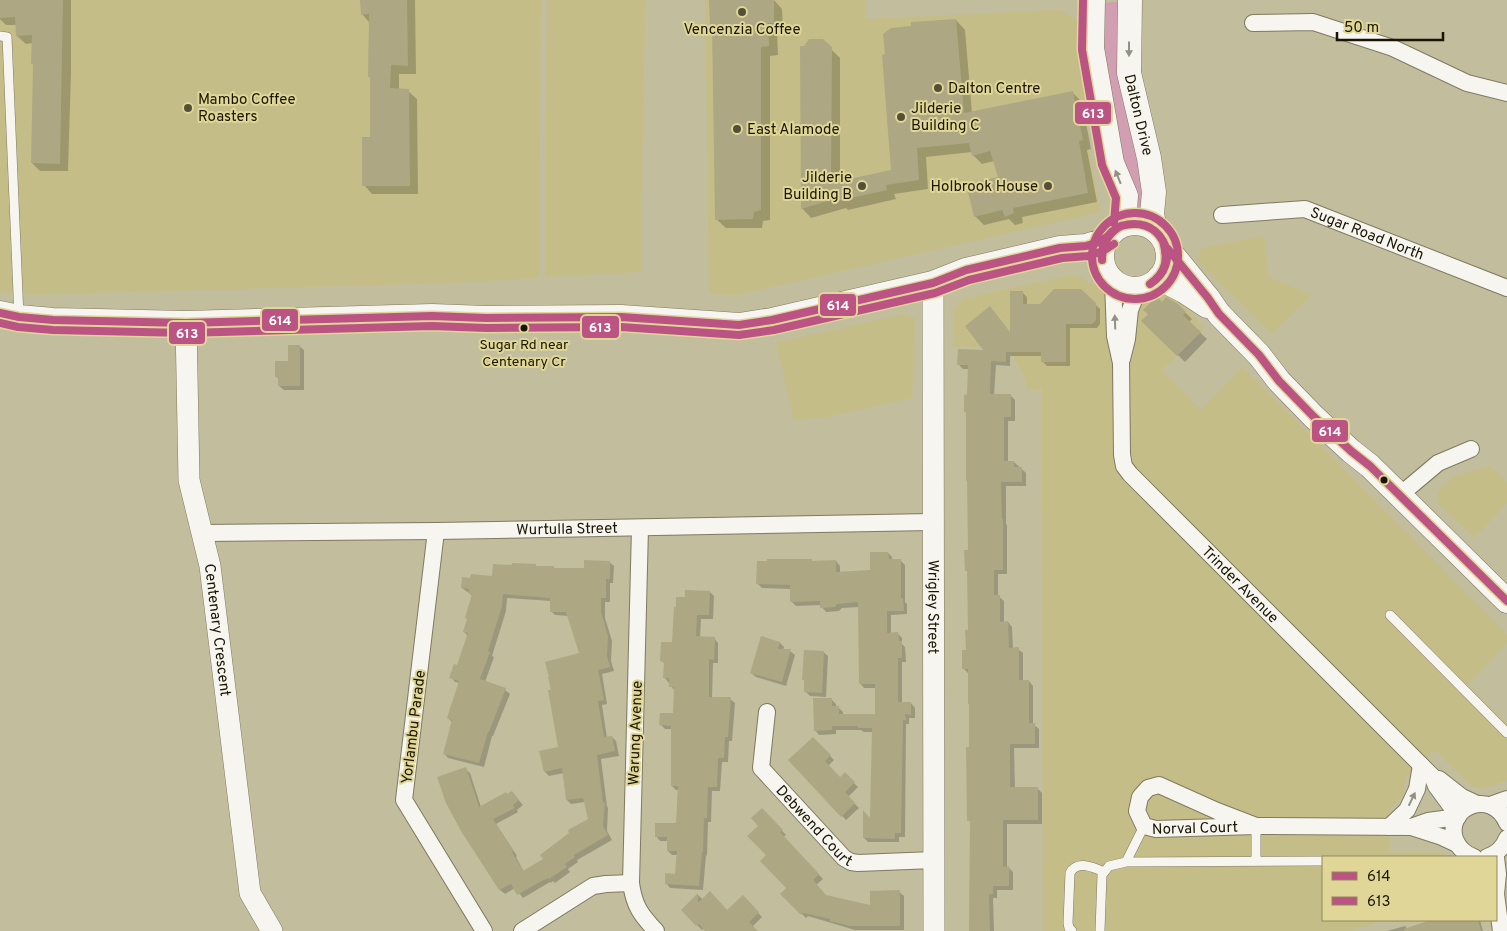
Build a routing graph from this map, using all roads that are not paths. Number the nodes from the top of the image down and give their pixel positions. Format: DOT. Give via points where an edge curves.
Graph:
graph roads {
  1 [pos="1093,0"];
  2 [pos="1130,0"];
  3 [pos="1252,23"];
  4 [pos="0,36"];
  5 [pos="1507,93"];
  6 [pos="1222,215"];
  7 [pos="1116,230"];
  8 [pos="1161,238"];
  9 [pos="1109,275"];
  10 [pos="933,283"];
  11 [pos="1150,283"];
  12 [pos="1507,288"];
  13 [pos="1219,314"];
  14 [pos="9,315"];
  15 [pos="186,323"];
  16 [pos="1121,363"];
  17 [pos="1471,449"];
  18 [pos="1400,495"];
  19 [pos="932,522"];
  20 [pos="640,528"];
  21 [pos="436,531"];
  22 [pos="202,533"];
  23 [pos="1507,601"];
  24 [pos="1390,615"];
  25 [pos="768,712"];
  26 [pos="1507,732"];
  27 [pos="1427,771"];
  28 [pos="1507,799"];
  29 [pos="1484,804"];
  30 [pos="1458,817"];
  31 [pos="1507,823"];
  32 [pos="1144,826"];
  33 [pos="1256,826"];
  34 [pos="1389,827"];
  35 [pos="1411,827"];
  36 [pos="1507,838"];
  37 [pos="1457,844"];
  38 [pos="1481,856"];
  39 [pos="1487,856"];
  40 [pos="934,860"];
  41 [pos="1256,861"];
  42 [pos="1322,861"];
  43 [pos="1126,862"];
  44 [pos="1104,872"];
  45 [pos="1497,873"];
  46 [pos="631,884"];
  47 [pos="1499,893"];
  48 [pos="272,931"];
  49 [pos="484,931"];
  50 [pos="522,931"];
  51 [pos="656,931"];
  52 [pos="934,931"];
  53 [pos="1072,931"];
  54 [pos="1100,931"];
  55 [pos="1501,931"];
  7 -- 1 [label="main road, one-way" via="1126,196 1112,163 1092,48"];
  2 -- 8 [label="main road, Dalton Drive, one-way" via="1129,73 1149,158 1154,192 1152,214"];
  3 -- 5 [label="street" via="1314,22 1393,48 1467,83"];
  4 -- 14 [label="lane" via="7,36"];
  6 -- 12 [label="street, Sugar Road North" via="1305,209"];
  7 -- 8 [label="main road" via="1134,222 1145,224"];
  7 -- 9 [label="main road" via="1104,244 1102,254"];
  7 -- 10 [label="main road" via="1099,242 1086,246 1060,248 966,270"];
  8 -- 11 [label="main road" via="1168,259 1165,270"];
  8 -- 13 [label="main road"];
  9 -- 10 [label="main road" via="1092,261 1082,260 954,285"];
  9 -- 11 [label="main road" via="1122,286 1132,289"];
  16 -- 9 [label="street, Trinder Avenue, one-way"];
  10 -- 15 [label="main road" via="772,320 739,324 621,317 432,316"];
  10 -- 19 [label="street, Wrigley Street"];
  11 -- 13 [label="main road" via="1184,291"];
  11 -- 16 [label="street, Trinder Avenue" via="1134,300 1130,310"];
  13 -- 18 [label="main road" via="1259,355 1285,373 1320,406 1370,466"];
  14 -- 15 [label="main road" via="53,320"];
  15 -- 22 [label="street, Centenary Crescent" via="189,480"];
  16 -- 27 [label="street, Trinder Avenue" via="1122,455 1130,474"];
  17 -- 18 [label="street" via="1438,463"];
  18 -- 23 [label="main road"];
  19 -- 20 [label="street, Wurtulla Street"];
  19 -- 40 [label="street, Wrigley Street"];
  20 -- 21 [label="street, Wurtulla Street"];
  20 -- 46 [label="street, Warung Avenue"];
  21 -- 22 [label="street, Wurtulla Street"];
  21 -- 49 [label="street, Yorlambu Parade" via="404,800"];
  22 -- 48 [label="street, Centenary Crescent" via="210,566 250,894"];
  24 -- 26 [label="lane"];
  25 -- 40 [label="street, Debwend Court" via="761,768 844,858 851,862"];
  27 -- 29 [label="street, Trinder Avenue" via="1462,797"];
  27 -- 30 [label="street, Trinder Avenue"];
  34 -- 27 [label="street, one-way" via="1407,810"];
  28 -- 29 [label="street"];
  29 -- 30 [label="street" via="1468,807"];
  29 -- 31 [label="street, Trinder Avenue" via="1498,809"];
  30 -- 35 [label="street, Norval Court"];
  30 -- 37 [label="street" via="1454,826"];
  32 -- 33 [label="street, Norval Court" via="1156,830"];
  32 -- 33 [label="street, Norval Court" via="1137,811 1140,797 1148,788 1159,785"];
  32 -- 43 [label="lane"];
  33 -- 34 [label="street, Norval Court"];
  33 -- 41 [label="lane"];
  34 -- 35 [label="street, Norval Court"];
  35 -- 37 [label="street, Norval Court"];
  36 -- 39 [label="street" via="1502,848"];
  37 -- 38 [label="street, Norval Court" via="1463,852"];
  40 -- 52 [label="street, Wrigley Street"];
  41 -- 42 [label="lane"];
  41 -- 43 [label="lane"];
  43 -- 44 [label="lane" via="1109,866"];
  44 -- 53 [label="lane" via="1094,867 1072,868 1068,923"];
  44 -- 54 [label="lane"];
  45 -- 47 [label="street"];
  46 -- 50 [label="street" via="593,886"];
  46 -- 51 [label="street, Warung Avenue" via="637,908"];
  47 -- 55 [label="street"];
}
